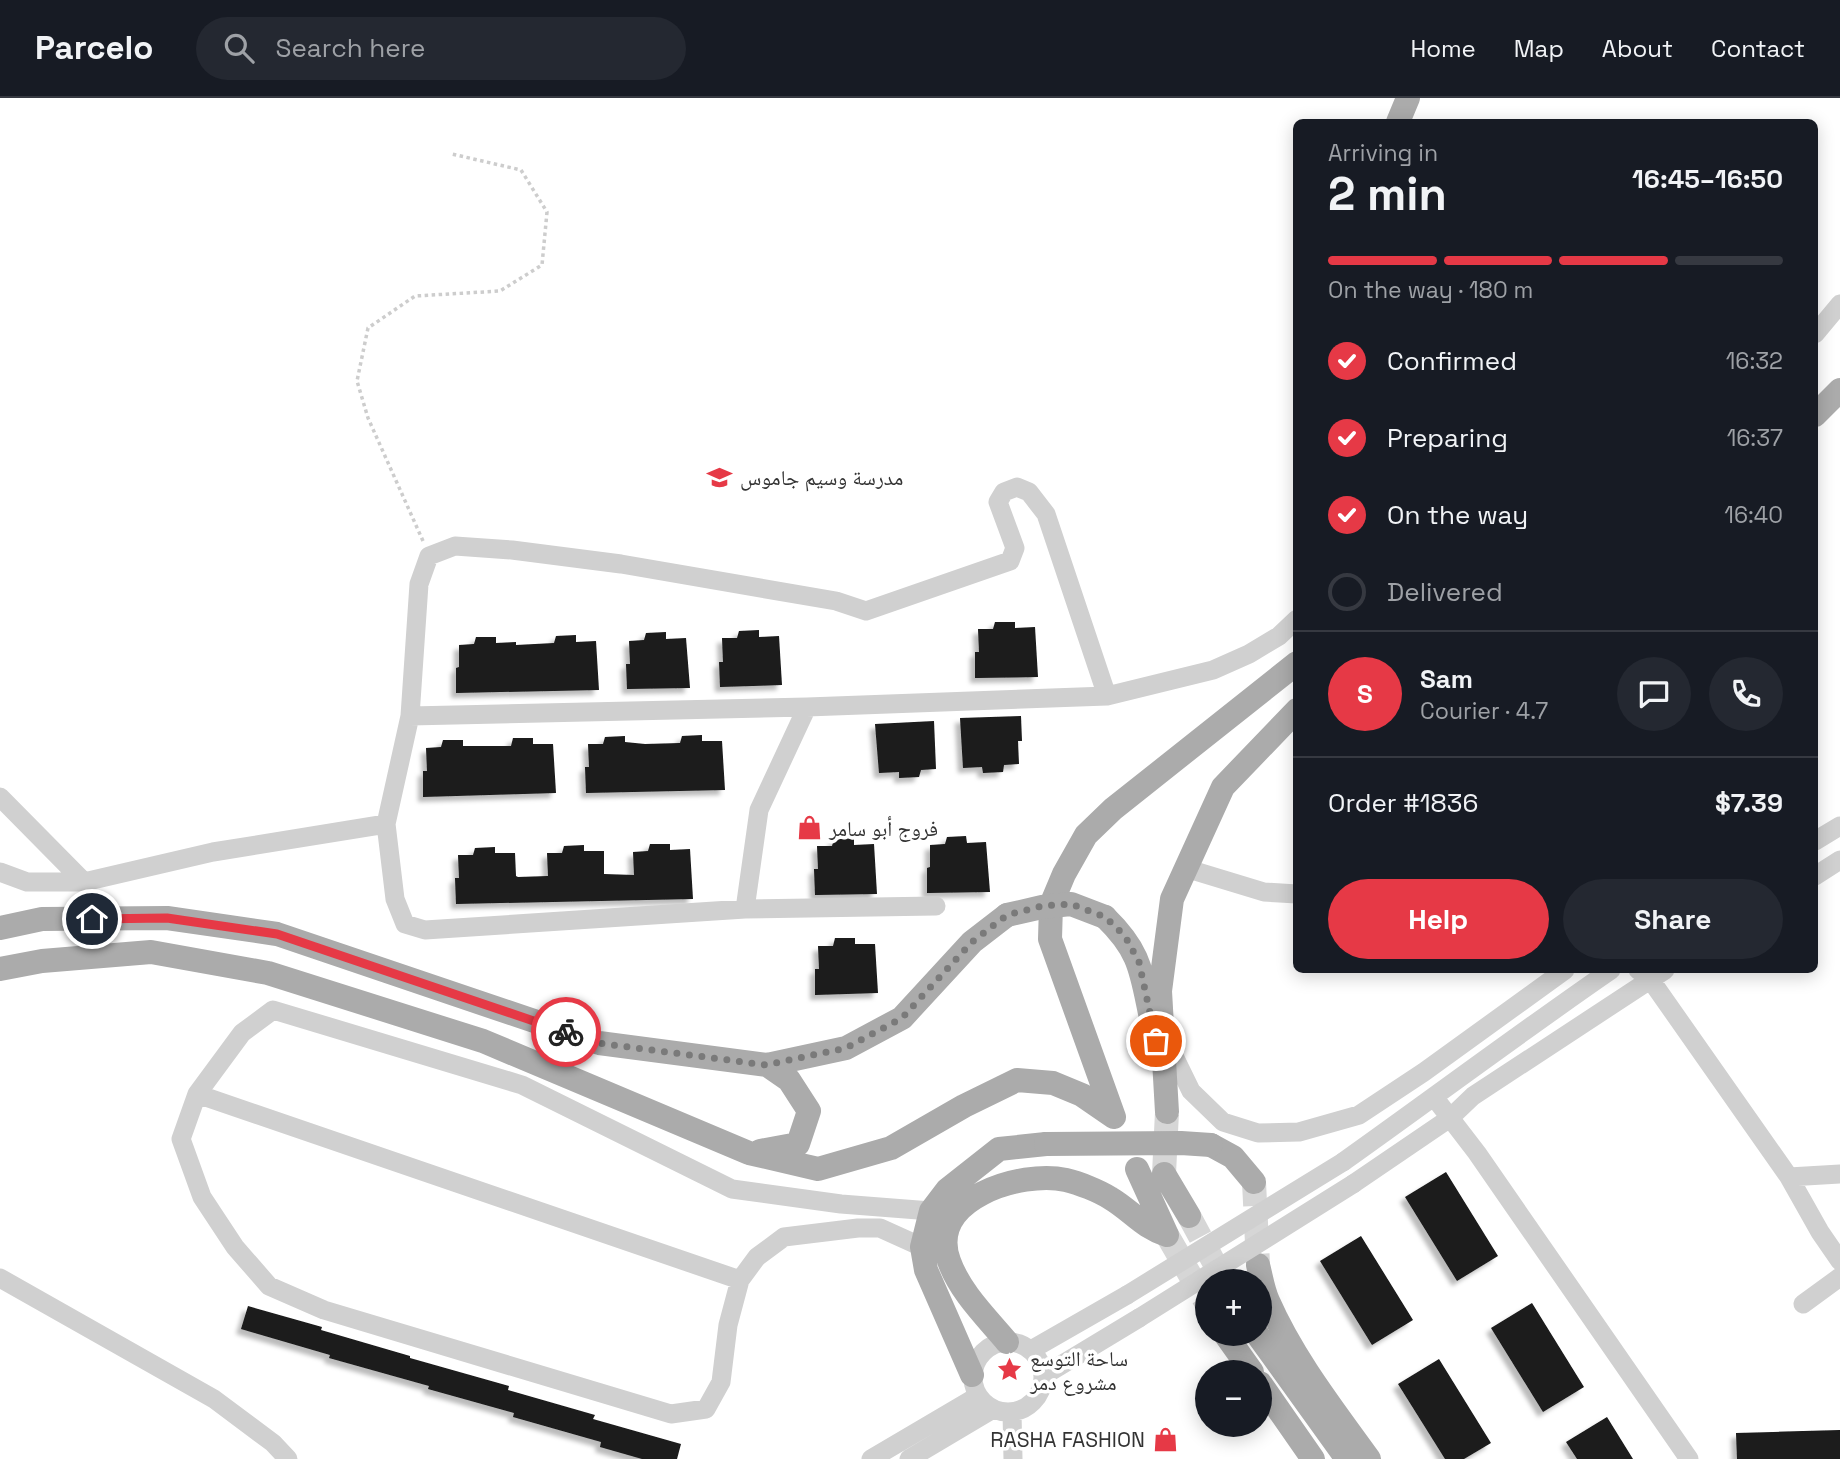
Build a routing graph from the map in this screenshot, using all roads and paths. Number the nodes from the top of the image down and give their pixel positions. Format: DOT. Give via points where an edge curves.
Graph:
graph roads {
  1 [pos="1408,98"];
  2 [pos="1399,119"];
  3 [pos="452,154"];
  4 [pos="1840,304"];
  5 [pos="1818,330"];
  6 [pos="1840,390"];
  7 [pos="1818,412"];
  8 [pos="429,555"];
  9 [pos="1293,623"];
  10 [pos="1293,666"];
  11 [pos="1107,696"];
  12 [pos="807,707"];
  13 [pos="1293,714"];
  14 [pos="410,716"];
  15 [pos="0,797"];
  16 [pos="386,824"];
  17 [pos="1840,826"];
  18 [pos="1818,839"];
  19 [pos="1840,860"];
  20 [pos="1185,868"];
  21 [pos="0,872"];
  22 [pos="1818,874"];
  23 [pos="84,882"];
  24 [pos="1293,894"];
  25 [pos="936,906"];
  26 [pos="745,909"];
  27 [pos="0,928"];
  28 [pos="0,969"];
  29 [pos="1560,973"];
  30 [pos="1607,973"];
  31 [pos="1651,973"];
  32 [pos="1160,991"];
  33 [pos="766,1065"];
  34 [pos="197,1094"];
  35 [pos="1434,1097"];
  36 [pos="1450,1118"];
  37 [pos="749,1153"];
  38 [pos="1137,1169"];
  39 [pos="1164,1174"];
  40 [pos="1840,1174"];
  41 [pos="1789,1177"];
  42 [pos="1254,1182"];
  43 [pos="931,1211"];
  44 [pos="1189,1216"];
  45 [pos="922,1247"];
  46 [pos="1840,1261"];
  47 [pos="1258,1265"];
  48 [pos="1840,1277"];
  49 [pos="740,1280"];
  50 [pos="5,1284"];
  51 [pos="1803,1304"];
  52 [pos="1019,1346"];
  53 [pos="1265,1346"];
  54 [pos="1043,1376"];
  55 [pos="975,1385"];
  56 [pos="1272,1400"];
  57 [pos="1002,1411"];
  58 [pos="288,1459"];
  59 [pos="871,1459"];
  60 [pos="909,1459"];
  61 [pos="1013,1459"];
  62 [pos="1313,1459"];
  63 [pos="1347,1459"];
  64 [pos="1369,1459"];
  65 [pos="1689,1459"];
  1 -- 2 [label="main road"];
  3 -- 8 [label="path" via="521,170 547,212 542,265 500,291 415,296 368,328 357,381 368,418"];
  4 -- 5 [label="street"];
  6 -- 7 [label="main road"];
  8 -- 11 [label="street" via="455,545 512,550 836,601 866,611 1010,561 1015,548 998,502 1004,492 1017,487 1029,492 1046,514"];
  8 -- 14 [label="street" via="419,584"];
  9 -- 11 [label="street" via="1259,648 1213,670"];
  10 -- 37 [label="main road" via="1113,809 1086,835 1059,884 1051,905 1050,939 1114,1117 1082,1095 1053,1083 1017,1080 891,1149 818,1169"];
  11 -- 12 [label="street"];
  12 -- 14 [label="street"];
  12 -- 26 [label="street" via="760,810"];
  13 -- 20 [label="main road" via="1223,787"];
  14 -- 16 [label="street"];
  15 -- 23 [label="street"];
  16 -- 23 [label="street" via="213,852"];
  16 -- 26 [label="street" via="395,900 405,924 425,930"];
  17 -- 18 [label="street"];
  19 -- 22 [label="street"];
  20 -- 24 [label="street" via="1264,892"];
  20 -- 32 [label="main road" via="1172,900"];
  21 -- 23 [label="street" via="27,882"];
  25 -- 26 [label="street"];
  27 -- 33 [label="main road" via="43,919 167,918 277,934 598,1043"];
  28 -- 37 [label="main road" via="151,952 268,973 483,1041"];
  29 -- 32 [label="street" via="1359,1115 1299,1132 1258,1133 1223,1122 1191,1091 1171,1050"];
  30 -- 35 [label="street"];
  31 -- 36 [label="street" via="1473,1096"];
  31 -- 41 [label="street"];
  32 -- 33 [label="main road, bridge" via="1167,1103 1139,962 1125,936 1105,917 1071,904 1007,915 972,942 902,1018 846,1048"];
  33 -- 37 [label="main road" via="789,1080 809,1111 798,1144"];
  34 -- 43 [label="street" via="242,1033 273,1010 522,1085 732,1189"];
  34 -- 49 [label="street"];
  34 -- 49 [label="street" via="181,1139 202,1197 235,1247 269,1286 324,1310 671,1414 706,1409 721,1382 728,1325"];
  35 -- 36 [label="street"];
  35 -- 52 [label="street, bridge" via="1343,1162 1127,1296"];
  36 -- 54 [label="street, bridge" via="1353,1184"];
  36 -- 65 [label="street"];
  38 -- 52 [label="main road" via="1167,1235 1150,1230 1110,1197 1066,1180 1028,1178 983,1192 961,1207 946,1229 947,1259 963,1290"];
  39 -- 44 [label="main road"];
  40 -- 41 [label="street"];
  41 -- 46 [label="street"];
  42 -- 43 [label="main road, bridge" via="1233,1157 1211,1146 1046,1144 999,1149 947,1190"];
  43 -- 45 [label="main road"];
  45 -- 49 [label="street" via="880,1228 784,1237 757,1257"];
  45 -- 55 [label="main road" via="926,1270"];
  47 -- 64 [label="main road" via="1278,1322"];
  48 -- 51 [label="street"];
  50 -- 58 [label="street" via="214,1399"];
  52 -- 54 [label="street" via="1042,1367"];
  52 -- 55 [label="street" via="997,1344 980,1356"];
  53 -- 63 [label="main road"];
  54 -- 57 [label="street" via="1031,1404"];
  55 -- 57 [label="street"];
  55 -- 59 [label="street"];
  56 -- 62 [label="main road"];
  57 -- 60 [label="street"];
  57 -- 61 [label="street"];
}
